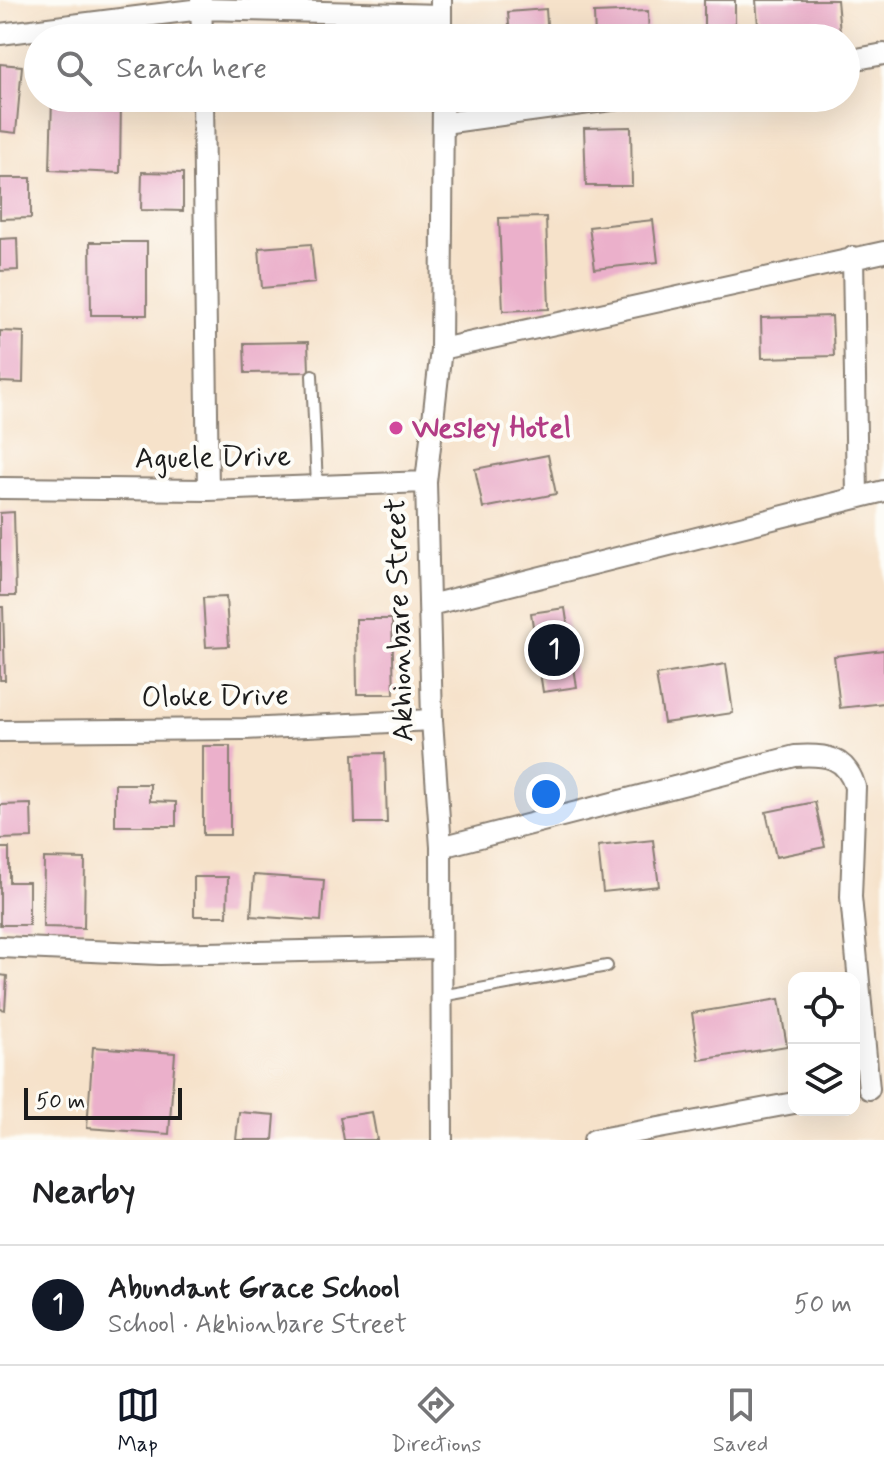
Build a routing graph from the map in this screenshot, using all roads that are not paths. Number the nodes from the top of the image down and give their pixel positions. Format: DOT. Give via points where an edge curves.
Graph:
graph roads {
  1 [pos="201,5"];
  2 [pos="441,8"];
  3 [pos="69,24"];
  4 [pos="24,31"];
  5 [pos="0,34"];
  6 [pos="884,54"];
  7 [pos="860,58"];
  8 [pos="203,112"];
  9 [pos="444,112"];
  10 [pos="524,112"];
  11 [pos="444,123"];
  12 [pos="884,252"];
  13 [pos="853,257"];
  14 [pos="441,349"];
  15 [pos="312,375"];
  16 [pos="426,482"];
  17 [pos="317,486"];
  18 [pos="0,488"];
  19 [pos="208,490"];
  20 [pos="884,491"];
  21 [pos="857,496"];
  22 [pos="430,605"];
  23 [pos="432,720"];
  24 [pos="0,731"];
  25 [pos="441,847"];
  26 [pos="0,947"];
  27 [pos="439,948"];
  28 [pos="607,966"];
  29 [pos="441,996"];
  30 [pos="869,1090"];
  31 [pos="788,1104"];
  32 [pos="442,1140"];
  33 [pos="594,1140"];
  1 -- 2 [label="street"];
  1 -- 3 [label="street"];
  4 -- 5 [label="street"];
  6 -- 7 [label="street"];
  8 -- 19 [label="street"];
  9 -- 11 [label="street, Akhionbare Street"];
  10 -- 11 [label="street"];
  11 -- 14 [label="street, Akhionbare Street"];
  12 -- 13 [label="street"];
  13 -- 14 [label="street"];
  13 -- 21 [label="street"];
  14 -- 16 [label="street, Akhionbare Street"];
  15 -- 17 [label="lane"];
  16 -- 17 [label="street, Aguele Drive"];
  16 -- 22 [label="street, Akhionbare Street"];
  17 -- 19 [label="street, Aguele Drive"];
  18 -- 19 [label="street, Aguele Drive"];
  20 -- 21 [label="street"];
  21 -- 22 [label="street"];
  22 -- 23 [label="street, Akhionbare Street"];
  23 -- 24 [label="street, Oloke Drive" via="244,729"];
  23 -- 25 [label="street, Akhionbare Street"];
  25 -- 27 [label="street, Akhionbare Street"];
  25 -- 30 [label="street" via="795,756 821,754 842,762 855,787 851,897"];
  26 -- 27 [label="street" via="160,954"];
  27 -- 29 [label="street, Akhionbare Street"];
  28 -- 29 [label="lane"];
  29 -- 32 [label="street, Akhionbare Street"];
  31 -- 33 [label="street"];
}
